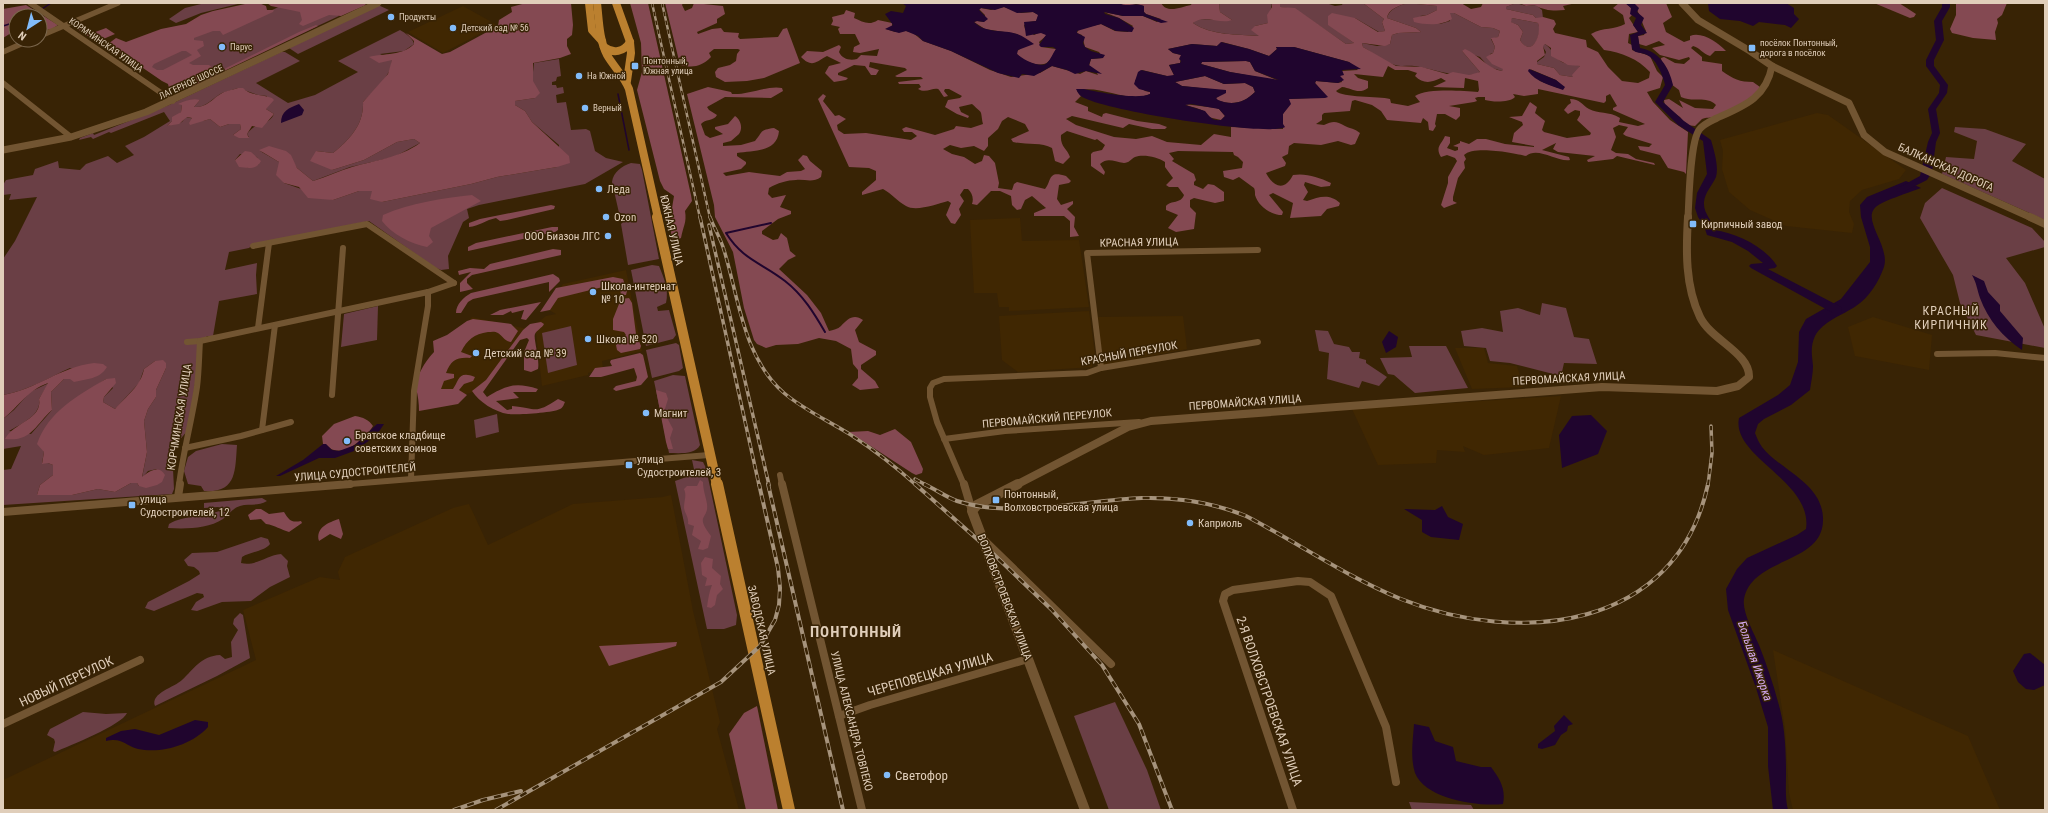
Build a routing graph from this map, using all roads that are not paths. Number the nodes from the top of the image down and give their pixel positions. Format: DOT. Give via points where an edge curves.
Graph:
graph roads {
  1 [pos="31,3"];
  2 [pos="118,3"];
  3 [pos="378,3"];
  4 [pos="590,3"];
  5 [pos="597,3"];
  6 [pos="616,3"];
  7 [pos="1682,3"];
  8 [pos="65,26"];
  9 [pos="48,33"];
  10 [pos="630,42"];
  11 [pos="603,44"];
  12 [pos="1772,66"];
  13 [pos="626,81"];
  14 [pos="3,83"];
  15 [pos="173,101"];
  16 [pos="71,138"];
  17 [pos="3,150"];
  18 [pos="2045,224"];
  19 [pos="269,243"];
  20 [pos="253,246"];
  21 [pos="343,248"];
  22 [pos="1258,250"];
  23 [pos="428,292"];
  24 [pos="339,310"];
  25 [pos="275,325"];
  26 [pos="258,328"];
  27 [pos="200,341"];
  28 [pos="187,342"];
  29 [pos="1258,342"];
  30 [pos="1937,354"];
  31 [pos="2045,358"];
  32 [pos="1101,368"];
  33 [pos="932,384"];
  34 [pos="332,394"];
  35 [pos="1151,421"];
  36 [pos="291,422"];
  37 [pos="262,430"];
  38 [pos="944,439"];
  39 [pos="185,448"];
  40 [pos="709,455"];
  41 [pos="780,475"];
  42 [pos="411,479"];
  43 [pos="178,497"];
  44 [pos="972,511"];
  45 [pos="3,512"];
  46 [pos="982,538"];
  47 [pos="1028,659"];
  48 [pos="140,660"];
  49 [pos="1111,664"];
  50 [pos="839,716"];
  51 [pos="3,724"];
  52 [pos="1396,782"];
  53 [pos="789,810"];
  54 [pos="862,810"];
  55 [pos="1085,810"];
  56 [pos="1293,810"];
  1 -- 8 [label="street, КОРМЧИНСКАЯ УЛИЦА"];
  2 -- 8 [label="street"];
  3 -- 15 [label="street, ЛАГЕРНОЕ ШОССЕ"];
  4 -- 11 [label="main road" via="592,30"];
  5 -- 11 [label="main road"];
  6 -- 10 [label="main road"];
  7 -- 12 [label="street" via="1699,21"];
  8 -- 9 [label="street"];
  8 -- 15 [label="street, КОРМЧИНСКАЯ УЛИЦА"];
  10 -- 11 [label="main road" via="627,48 618,51 609,50"];
  10 -- 13 [label="main road" via="631,53"];
  11 -- 13 [label="main road" via="607,55"];
  12 -- 18 [label="street, БАЛКАНСКАЯ ДОРОГА" via="1849,103 1856,112 1865,138 1884,151 1912,166"];
  12 -- 35 [label="street, ПЕРВОМАЙСКАЯ УЛИЦА" via="1771,80 1761,93 1749,103 1702,126 1692,154 1686,265 1698,315 1712,334 1741,356 1747,364 1749,377 1738,386 1706,391 1602,387"];
  13 -- 40 [label="main road, ЮЖНАЯ УЛИЦА"];
  14 -- 16 [label="street"];
  15 -- 16 [label="street, ЛАГЕРНОЕ ШОССЕ"];
  16 -- 17 [label="street, ЛАГЕРНОЕ ШОССЕ"];
  19 -- 20 [label="street"];
  19 -- 23 [label="street" via="367,224 454,283"];
  19 -- 26 [label="street"];
  21 -- 24 [label="street"];
  22 -- 32 [label="street, КРАСНАЯ УЛИЦА" via="1087,253"];
  23 -- 24 [label="street"];
  23 -- 42 [label="street" via="414,390"];
  24 -- 25 [label="street"];
  24 -- 34 [label="street"];
  25 -- 26 [label="street"];
  25 -- 37 [label="street"];
  26 -- 27 [label="street"];
  27 -- 28 [label="street"];
  27 -- 39 [label="street, КОРЧМИНСКАЯ УЛИЦА" via="197,386"];
  29 -- 32 [label="street, КРАСНЫЙ ПЕРЕУЛОК"];
  30 -- 31 [label="street" via="2002,354"];
  32 -- 33 [label="street, КРАСНЫЙ ПЕРЕУЛОК" via="1087,373 944,379"];
  33 -- 38 [label="street, ВОЛХОВСТРОЕВСКАЯ УЛИЦА" via="929,396"];
  35 -- 38 [label="street, ПЕРВОМАЙСКИЙ ПЕРЕУЛОК" via="1005,431"];
  35 -- 44 [label="street, ПЕРВОМАЙСКАЯ УЛИЦА" via="1128,427 992,496"];
  36 -- 37 [label="street"];
  37 -- 39 [label="street"];
  38 -- 44 [label="street, ВОЛХОВСТРОЕВСКАЯ УЛИЦА" via="966,488"];
  39 -- 43 [label="street, КОРЧМИНСКАЯ УЛИЦА"];
  40 -- 42 [label="street, УЛИЦА СУДОСТРОИТЕЛЕЙ"];
  40 -- 53 [label="main road, ЗАВОДСКАЯ УЛИЦА"];
  41 -- 50 [label="street, УЛИЦА АЛЕКСАНДРА ТОВПЕКО"];
  42 -- 43 [label="street, УЛИЦА СУДОСТРОИТЕЛЕЙ"];
  43 -- 45 [label="street, УЛИЦА СУДОСТРОИТЕЛЕЙ"];
  44 -- 46 [label="street, ВОЛХОВСТРОЕВСКАЯ УЛИЦА"];
  46 -- 47 [label="street, ВОЛХОВСТРОЕВСКАЯ УЛИЦА"];
  46 -- 49 [label="street"];
  47 -- 50 [label="street, ЧЕРЕПОВЕЦКАЯ УЛИЦА"];
  47 -- 55 [label="street, ВОЛХОВСТРОЕВСКАЯ УЛИЦА"];
  48 -- 51 [label="street, НОВЫЙ ПЕРЕУЛОК"];
  50 -- 54 [label="street, УЛИЦА АЛЕКСАНДРА ТОВПЕКО"];
  52 -- 56 [label="street, 2-Я ВОЛХОВСТРОЕВСКАЯ УЛИЦА" via="1386,727 1331,596 1310,582 1298,581 1233,590 1225,594 1223,601"];
}
